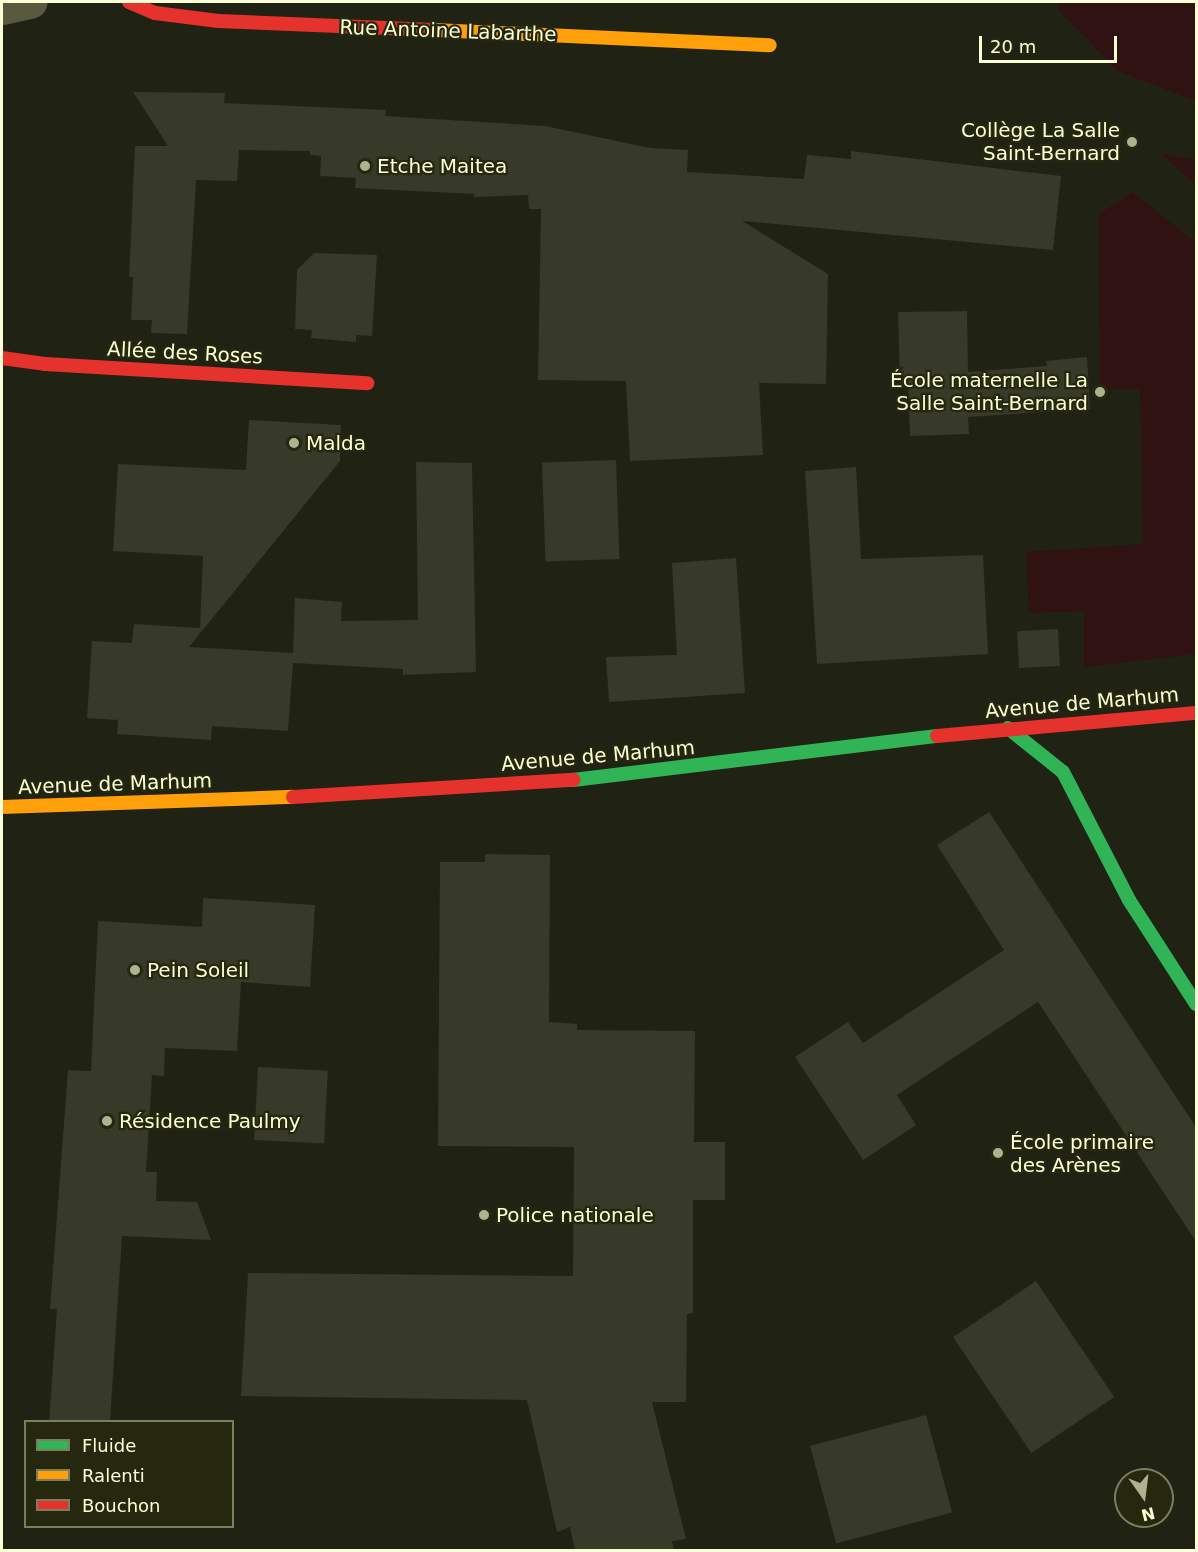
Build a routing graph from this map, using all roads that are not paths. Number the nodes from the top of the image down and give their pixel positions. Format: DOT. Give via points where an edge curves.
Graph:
graph roads {
  1 [pos="30,2"];
  2 [pos="129,2"];
  3 [pos="2,8"];
  4 [pos="770,45"];
  5 [pos="2,358"];
  6 [pos="367,383"];
  7 [pos="1197,713"];
  8 [pos="1008,728"];
  9 [pos="2,807"];
  10 [pos="1197,1004"];
  1 -- 3 [label="street"];
  2 -- 4 [label="street, Rue Antoine Labarthe" via="155,13 218,21"];
  5 -- 6 [label="street, Allée des Roses" via="45,364"];
  7 -- 8 [label="street, Avenue de Marhum"];
  8 -- 9 [label="street, Avenue de Marhum" via="573,780 236,801"];
  8 -- 10 [label="street" via="1063,772 1129,900"];
}
